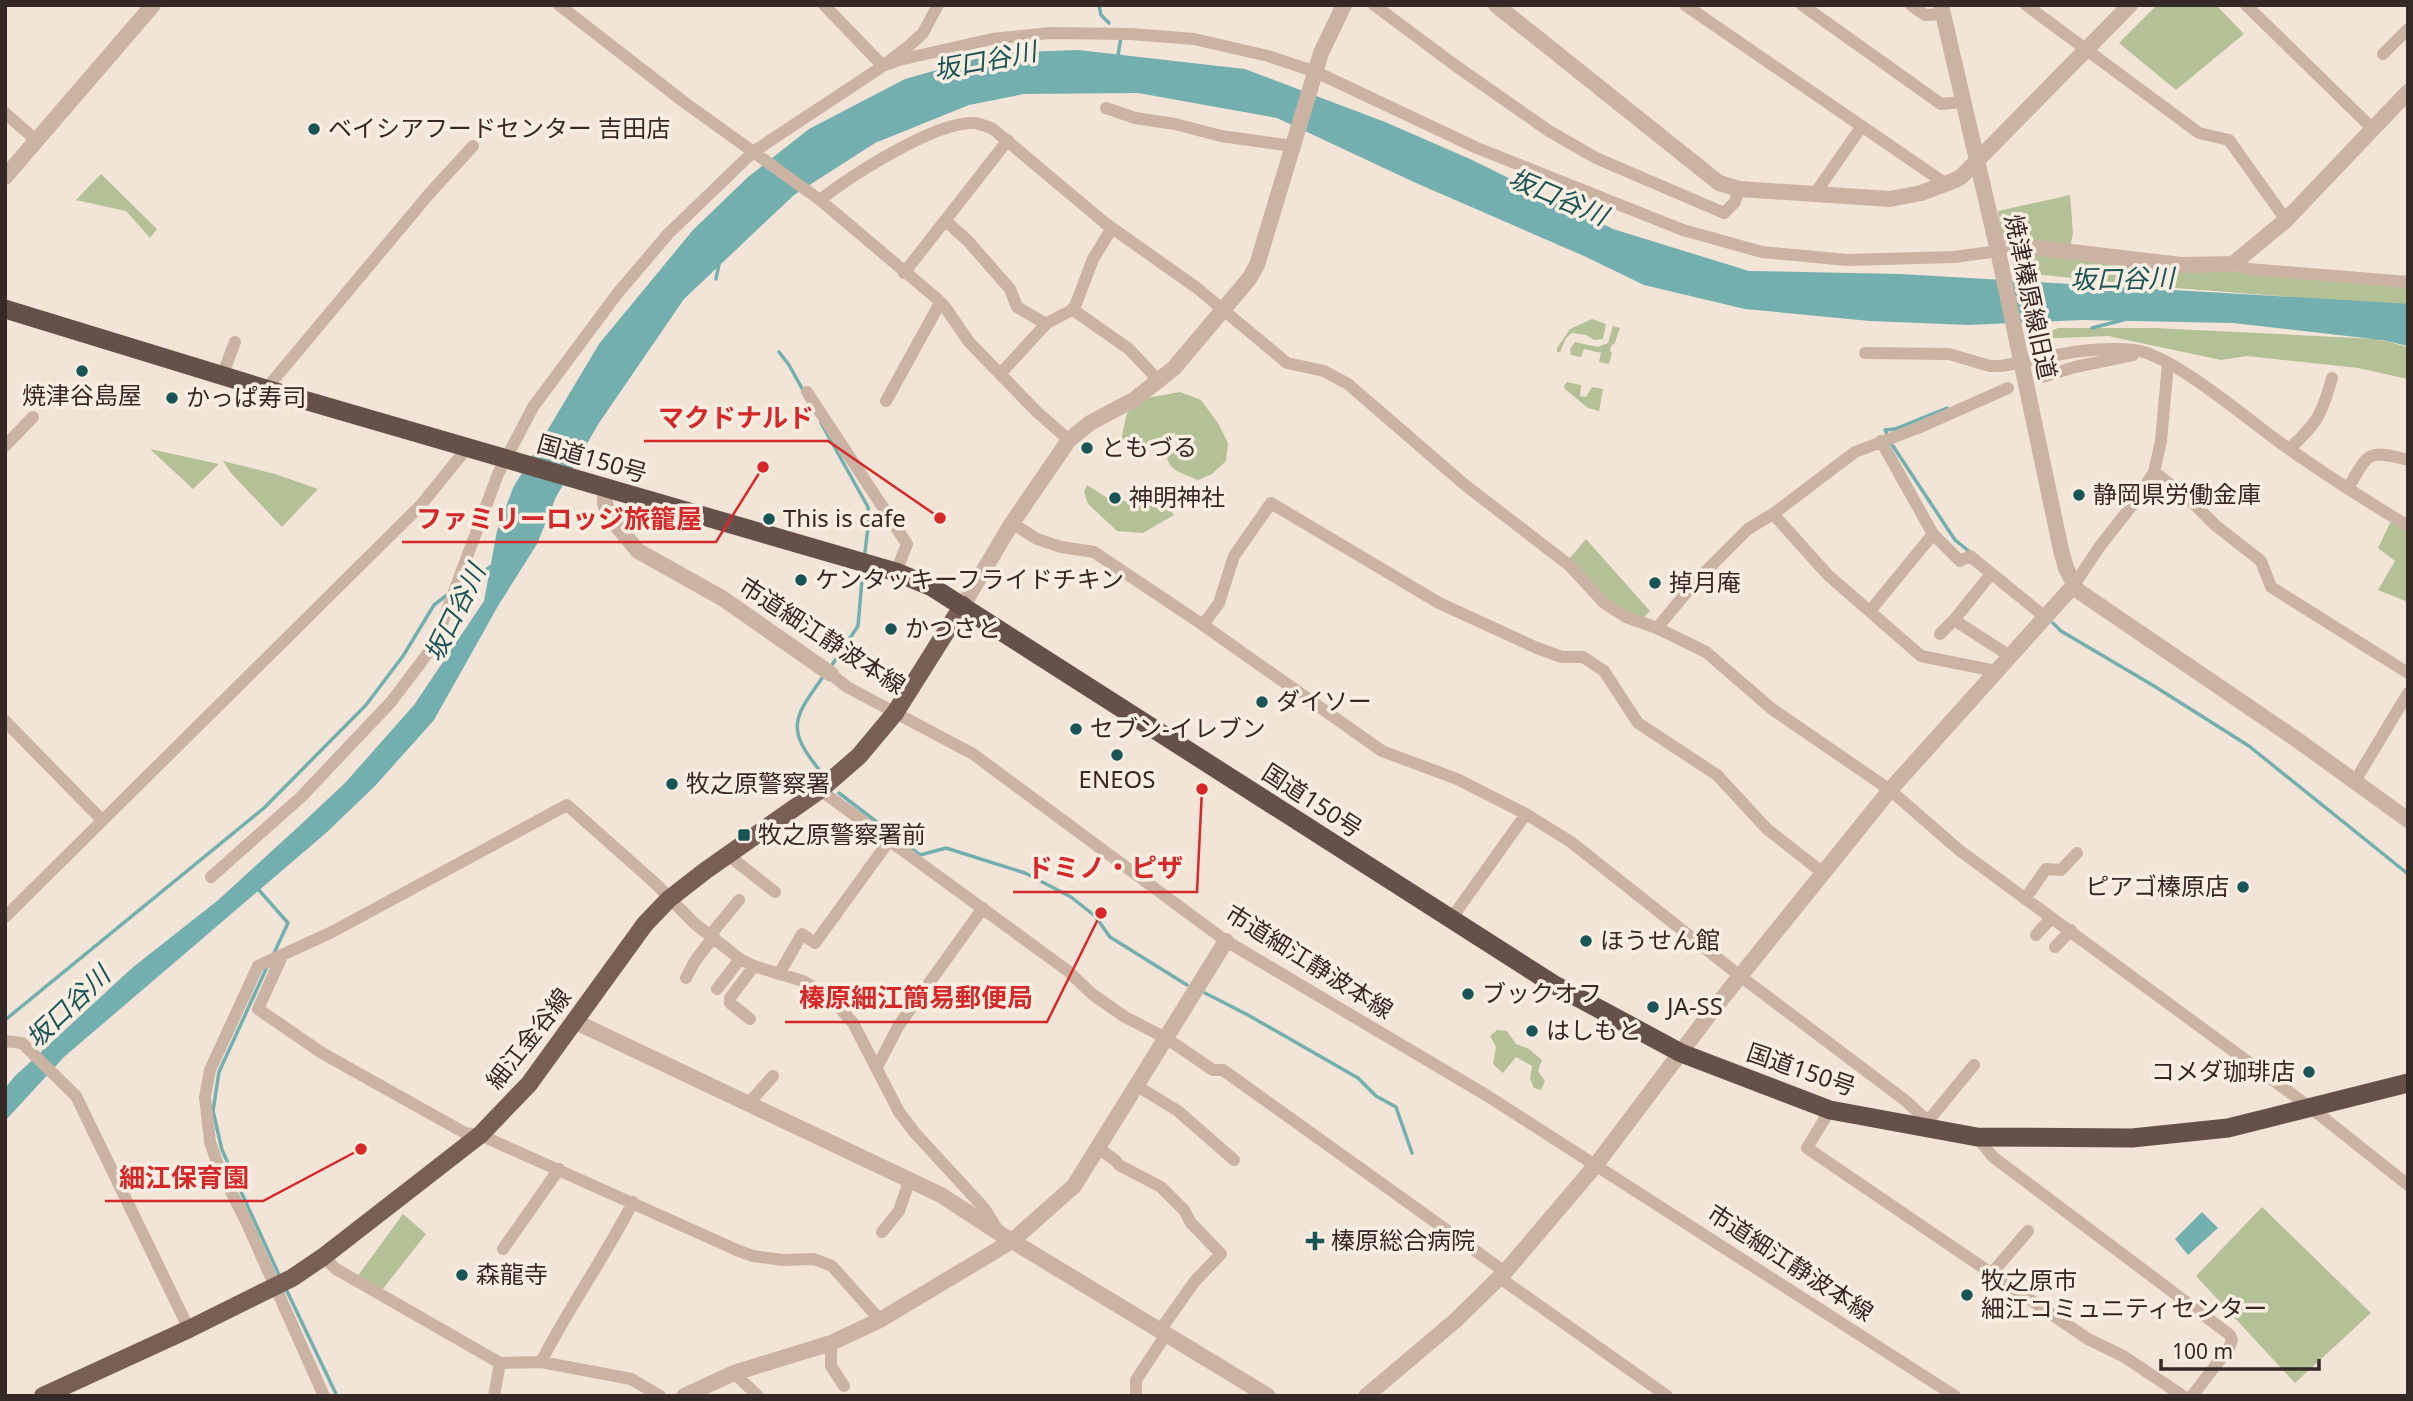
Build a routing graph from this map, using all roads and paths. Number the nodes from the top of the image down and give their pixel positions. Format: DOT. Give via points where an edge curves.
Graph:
graph roads {
  1 [pos="153,5"];
  2 [pos="559,5"];
  3 [pos="824,5"];
  4 [pos="938,5"];
  5 [pos="1344,5"];
  6 [pos="1374,5"];
  7 [pos="1496,5"];
  8 [pos="1685,5"];
  9 [pos="1802,5"];
  10 [pos="1911,5"];
  11 [pos="2026,5"];
  12 [pos="2130,5"];
  13 [pos="2246,5"];
  14 [pos="1942,10"];
  15 [pos="2408,29"];
  16 [pos="2086,49"];
  17 [pos="2383,54"];
  18 [pos="884,66"];
  19 [pos="1316,72"];
  20 [pos="2408,92"];
  21 [pos="1964,102"];
  22 [pos="1106,108"];
  23 [pos="5,113"];
  24 [pos="1861,126"];
  25 [pos="2374,129"];
  26 [pos="1008,140"];
  27 [pos="37,141"];
  28 [pos="1293,144"];
  29 [pos="473,146"];
  30 [pos="756,154"];
  31 [pos="1977,160"];
  32 [pos="5,177"];
  33 [pos="1946,184"];
  34 [pos="1740,189"];
  35 [pos="1814,195"];
  36 [pos="820,200"];
  37 [pos="2286,220"];
  38 [pos="946,221"];
  39 [pos="1112,228"];
  40 [pos="1998,252"];
  41 [pos="2233,264"];
  42 [pos="904,273"];
  43 [pos="2408,282"];
  44 [pos="940,303"];
  45 [pos="5,309"];
  46 [pos="1072,309"];
  47 [pos="1223,309"];
  48 [pos="1046,324"];
  49 [pos="235,342"];
  50 [pos="2147,353"];
  51 [pos="1865,354"];
  52 [pos="2021,363"];
  53 [pos="2168,363"];
  54 [pos="1001,373"];
  55 [pos="222,376"];
  56 [pos="2042,377"];
  57 [pos="2332,377"];
  58 [pos="1160,382"];
  59 [pos="2008,387"];
  60 [pos="266,389"];
  61 [pos="807,392"];
  62 [pos="886,401"];
  63 [pos="33,417"];
  64 [pos="1069,440"];
  65 [pos="1881,441"];
  66 [pos="5,446"];
  67 [pos="467,448"];
  68 [pos="2288,449"];
  69 [pos="507,460"];
  70 [pos="2408,460"];
  71 [pos="2154,472"];
  72 [pos="2348,488"];
  73 [pos="605,489"];
  74 [pos="1773,514"];
  75 [pos="1012,523"];
  76 [pos="2408,526"];
  77 [pos="1933,534"];
  78 [pos="896,572"];
  79 [pos="1992,574"];
  80 [pos="2074,585"];
  81 [pos="963,605"];
  82 [pos="1870,611"];
  83 [pos="2045,618"];
  84 [pos="1954,620"];
  85 [pos="1203,625"];
  86 [pos="1657,628"];
  87 [pos="1940,634"];
  88 [pos="2010,656"];
  89 [pos="1996,671"];
  90 [pos="828,672"];
  91 [pos="2408,673"];
  92 [pos="2408,693"];
  93 [pos="895,713"];
  94 [pos="5,721"];
  95 [pos="2355,781"];
  96 [pos="820,790"];
  97 [pos="1890,790"];
  98 [pos="1526,814"];
  99 [pos="102,820"];
  100 [pos="2408,820"];
  101 [pos="889,841"];
  102 [pos="2077,853"];
  103 [pos="728,855"];
  104 [pos="1823,873"];
  105 [pos="211,877"];
  106 [pos="775,892"];
  107 [pos="670,899"];
  108 [pos="2025,899"];
  109 [pos="739,900"];
  110 [pos="983,908"];
  111 [pos="5,917"];
  112 [pos="2051,918"];
  113 [pos="1451,919"];
  114 [pos="2071,930"];
  115 [pos="712,935"];
  116 [pos="2036,935"];
  117 [pos="1226,941"];
  118 [pos="2055,947"];
  119 [pos="281,956"];
  120 [pos="740,959"];
  121 [pos="754,965"];
  122 [pos="779,974"];
  123 [pos="1740,976"];
  124 [pos="686,978"];
  125 [pos="717,989"];
  126 [pos="750,1019"];
  127 [pos="576,1021"];
  128 [pos="1166,1038"];
  129 [pos="5,1041"];
  130 [pos="1681,1053"];
  131 [pos="1974,1065"];
  132 [pos="877,1066"];
  133 [pos="773,1076"];
  134 [pos="2408,1083"];
  135 [pos="1137,1086"];
  136 [pos="749,1103"];
  137 [pos="2311,1108"];
  138 [pos="1830,1110"];
  139 [pos="1932,1126"];
  140 [pos="480,1135"];
  141 [pos="1977,1137"];
  142 [pos="1098,1148"];
  143 [pos="1234,1160"];
  144 [pos="1595,1166"];
  145 [pos="559,1169"];
  146 [pos="910,1179"];
  147 [pos="2408,1185"];
  148 [pos="633,1202"];
  149 [pos="2028,1231"];
  150 [pos="882,1232"];
  151 [pos="1005,1237"];
  152 [pos="503,1249"];
  153 [pos="323,1257"];
  154 [pos="1992,1273"];
  155 [pos="1503,1275"];
  156 [pos="282,1284"];
  157 [pos="880,1320"];
  158 [pos="189,1329"];
  159 [pos="1164,1331"];
  160 [pos="831,1343"];
  161 [pos="541,1362"];
  162 [pos="500,1363"];
  163 [pos="734,1373"];
  164 [pos="844,1386"];
  165 [pos="43,1396"];
  166 [pos="324,1396"];
  167 [pos="495,1396"];
  168 [pos="660,1396"];
  169 [pos="684,1396"];
  170 [pos="758,1396"];
  171 [pos="1136,1396"];
  172 [pos="1268,1396"];
  173 [pos="1366,1396"];
  174 [pos="1667,1396"];
  175 [pos="1955,1396"];
  176 [pos="2183,1396"];
  177 [pos="2192,1396"];
  1 -- 27 [label="street"];
  2 -- 30 [label="street"];
  3 -- 18 [label="street"];
  4 -- 18 [label="street" via="923,33"];
  5 -- 19 [label="street"];
  6 -- 34 [label="street" via="1518,109 1596,158 1724,213"];
  7 -- 34 [label="street" via="1707,175"];
  8 -- 24 [label="street"];
  9 -- 21 [label="street" via="1941,104"];
  10 -- 14 [label="street" via="1925,15"];
  11 -- 16 [label="street"];
  12 -- 16 [label="street"];
  13 -- 25 [label="street"];
  14 -- 21 [label="street, 焼津榛原線旧道"];
  15 -- 17 [label="street"];
  16 -- 31 [label="street"];
  16 -- 37 [label="street" via="2199,133 2229,140"];
  18 -- 19 [label="street" via="992,39 1050,33 1131,34 1194,40"];
  18 -- 30 [label="street"];
  19 -- 28 [label="street"];
  19 -- 40 [label="street" via="1477,148 1683,230 1762,252 1847,260"];
  20 -- 25 [label="street"];
  21 -- 31 [label="street, 焼津榛原線旧道"];
  22 -- 28 [label="street" via="1221,136"];
  23 -- 27 [label="street"];
  24 -- 33 [label="street"];
  24 -- 35 [label="street"];
  25 -- 37 [label="street"];
  26 -- 36 [label="street" via="984,125 967,123 890,154"];
  26 -- 38 [label="street"];
  26 -- 39 [label="street"];
  27 -- 32 [label="street"];
  28 -- 47 [label="street" via="1257,265"];
  29 -- 60 [label="street"];
  30 -- 36 [label="street"];
  30 -- 69 [label="street" via="668,234 617,294 533,407"];
  31 -- 33 [label="street" via="1961,177"];
  31 -- 40 [label="street, 焼津榛原線旧道"];
  33 -- 35 [label="street" via="1890,199"];
  34 -- 35 [label="street"];
  36 -- 42 [label="street"];
  37 -- 41 [label="street"];
  38 -- 42 [label="street"];
  38 -- 48 [label="street" via="1010,289 1017,307"];
  39 -- 46 [label="street"];
  39 -- 47 [label="street"];
  40 -- 41 [label="street" via="2180,265"];
  40 -- 52 [label="street, 焼津榛原線旧道"];
  41 -- 43 [label="street"];
  42 -- 44 [label="street"];
  44 -- 54 [label="street" via="969,342"];
  44 -- 62 [label="street"];
  45 -- 55 [label="highway, 国道150号"];
  46 -- 48 [label="street"];
  46 -- 58 [label="street" via="1129,349"];
  47 -- 58 [label="street"];
  47 -- 86 [label="street" via="1287,363 1324,371 1348,384 1465,485 1569,565 1604,603"];
  48 -- 54 [label="street"];
  49 -- 55 [label="street"];
  50 -- 52 [label="street" via="2087,350"];
  50 -- 53 [label="street"];
  50 -- 56 [label="street"];
  51 -- 52 [label="street" via="1949,354 1990,366"];
  52 -- 80 [label="street, 焼津榛原線旧道" via="2061,550"];
  53 -- 68 [label="street"];
  53 -- 71 [label="street"];
  54 -- 64 [label="street"];
  55 -- 60 [label="highway, 国道150号"];
  57 -- 68 [label="street" via="2312,428"];
  58 -- 64 [label="street"];
  59 -- 65 [label="street"];
  60 -- 67 [label="highway, 国道150号"];
  61 -- 78 [label="street" via="907,544"];
  63 -- 66 [label="street"];
  64 -- 75 [label="street"];
  65 -- 74 [label="street" via="1855,452"];
  65 -- 77 [label="street"];
  67 -- 69 [label="highway, 国道150号"];
  67 -- 99 [label="street" via="421,505"];
  68 -- 72 [label="street"];
  69 -- 73 [label="highway, 国道150号"];
  69 -- 105 [label="street" via="434,645 391,702 301,797"];
  70 -- 72 [label="street" via="2378,452 2366,458"];
  71 -- 80 [label="street"];
  71 -- 91 [label="street" via="2261,561 2271,587"];
  72 -- 76 [label="street"];
  73 -- 78 [label="highway, 国道150号"];
  73 -- 90 [label="street, 市道細江静波本線" via="613,521 638,551 722,598"];
  74 -- 82 [label="street" via="1828,575"];
  74 -- 86 [label="street" via="1748,529"];
  75 -- 81 [label="street"];
  75 -- 85 [label="street" via="1037,539 1094,552"];
  77 -- 79 [label="street" via="1960,561 1970,556"];
  77 -- 82 [label="street"];
  78 -- 81 [label="highway, 国道150号"];
  79 -- 83 [label="street"];
  79 -- 84 [label="street"];
  80 -- 83 [label="street"];
  80 -- 95 [label="street, 焼津榛原線旧道" via="2081,595"];
  81 -- 93 [label="main road, 細江金谷線"];
  81 -- 113 [label="highway, 国道150号"];
  82 -- 89 [label="street" via="1921,656"];
  83 -- 88 [label="street"];
  84 -- 87 [label="street"];
  84 -- 88 [label="street"];
  85 -- 98 [label="street" via="1382,751 1457,779"];
  85 -- 104 [label="street" via="1219,603 1234,556 1271,503 1439,603 1536,648 1562,657 1583,657 1604,671 1638,723 1717,775 1767,829"];
  86 -- 97 [label="street" via="1706,652 1774,710"];
  88 -- 89 [label="street"];
  89 -- 97 [label="street"];
  90 -- 93 [label="street, 市道細江静波本線"];
  92 -- 95 [label="street"];
  93 -- 96 [label="main road, 細江金谷線" via="859,756"];
  93 -- 117 [label="street, 市道細江静波本線" via="973,754"];
  94 -- 99 [label="street"];
  95 -- 100 [label="street, 焼津榛原線旧道"];
  96 -- 101 [label="street"];
  96 -- 103 [label="main road, 細江金谷線"];
  97 -- 104 [label="street"];
  97 -- 108 [label="street"];
  98 -- 113 [label="street"];
  98 -- 123 [label="street" via="1571,842"];
  99 -- 111 [label="street"];
  101 -- 110 [label="street"];
  101 -- 122 [label="street" via="815,943 802,934"];
  102 -- 108 [label="street" via="2061,870 2046,869"];
  103 -- 106 [label="street"];
  103 -- 107 [label="main road, 細江金谷線"];
  104 -- 123 [label="street"];
  107 -- 115 [label="street"];
  107 -- 119 [label="street" via="567,806"];
  107 -- 127 [label="main road, 細江金谷線" via="645,923"];
  108 -- 112 [label="street"];
  109 -- 115 [label="street"];
  110 -- 128 [label="street" via="1092,994"];
  110 -- 132 [label="street" via="899,1025"];
  112 -- 114 [label="street"];
  112 -- 116 [label="street"];
  113 -- 130 [label="highway, 国道150号" via="1553,985"];
  114 -- 118 [label="street"];
  114 -- 137 [label="street"];
  115 -- 120 [label="street"];
  115 -- 124 [label="street"];
  117 -- 128 [label="street"];
  117 -- 144 [label="street, 市道細江静波本線" via="1486,1095"];
  119 -- 140 [label="street" via="258,1009 367,1079 465,1133"];
  119 -- 156 [label="street" via="258,966 209,1070 205,1097 210,1142 219,1168"];
  120 -- 121 [label="street"];
  120 -- 125 [label="street"];
  121 -- 122 [label="street"];
  121 -- 126 [label="street" via="730,998"];
  122 -- 132 [label="street" via="803,981 831,998 853,1023"];
  123 -- 130 [label="street"];
  123 -- 139 [label="street" via="1906,1101"];
  127 -- 136 [label="street"];
  127 -- 140 [label="main road, 細江金谷線" via="529,1084"];
  128 -- 135 [label="street"];
  128 -- 155 [label="street" via="1213,1070 1223,1070"];
  129 -- 158 [label="street" via="22,1043 76,1096"];
  130 -- 138 [label="highway, 国道150号"];
  130 -- 144 [label="street"];
  131 -- 139 [label="street"];
  132 -- 151 [label="street" via="899,1112"];
  133 -- 136 [label="street"];
  134 -- 137 [label="highway, 国道150号"];
  135 -- 142 [label="street"];
  135 -- 143 [label="street" via="1178,1111"];
  136 -- 146 [label="street"];
  137 -- 141 [label="highway, 国道150号" via="2228,1128 2132,1138"];
  137 -- 147 [label="street"];
  138 -- 139 [label="highway, 国道150号"];
  138 -- 154 [label="street" via="1807,1148"];
  139 -- 141 [label="highway, 国道150号"];
  140 -- 145 [label="street"];
  140 -- 153 [label="main road, 細江金谷線"];
  141 -- 177 [label="street" via="1993,1157 2230,1335 2229,1348"];
  142 -- 151 [label="street" via="1074,1186"];
  142 -- 159 [label="street" via="1119,1166 1161,1187 1222,1254 1195,1281"];
  144 -- 155 [label="street"];
  144 -- 175 [label="street, 市道細江静波本線"];
  145 -- 148 [label="street"];
  145 -- 152 [label="street"];
  146 -- 150 [label="street" via="899,1211"];
  146 -- 151 [label="street"];
  148 -- 157 [label="street" via="753,1255 814,1259 832,1266"];
  148 -- 161 [label="street"];
  149 -- 154 [label="street"];
  151 -- 157 [label="street"];
  151 -- 159 [label="street"];
  153 -- 156 [label="main road, 細江金谷線"];
  153 -- 162 [label="street" via="336,1269"];
  154 -- 176 [label="street" via="2088,1339"];
  155 -- 173 [label="street"];
  155 -- 174 [label="street"];
  156 -- 158 [label="main road, 細江金谷線"];
  156 -- 166 [label="street"];
  157 -- 160 [label="street"];
  158 -- 165 [label="main road, 細江金谷線"];
  159 -- 171 [label="street" via="1136,1380"];
  159 -- 172 [label="street"];
  160 -- 163 [label="street"];
  160 -- 164 [label="street" via="831,1366"];
  161 -- 162 [label="street"];
  161 -- 168 [label="street" via="634,1380"];
  162 -- 167 [label="street"];
  163 -- 169 [label="street"];
  163 -- 170 [label="street"];
}
